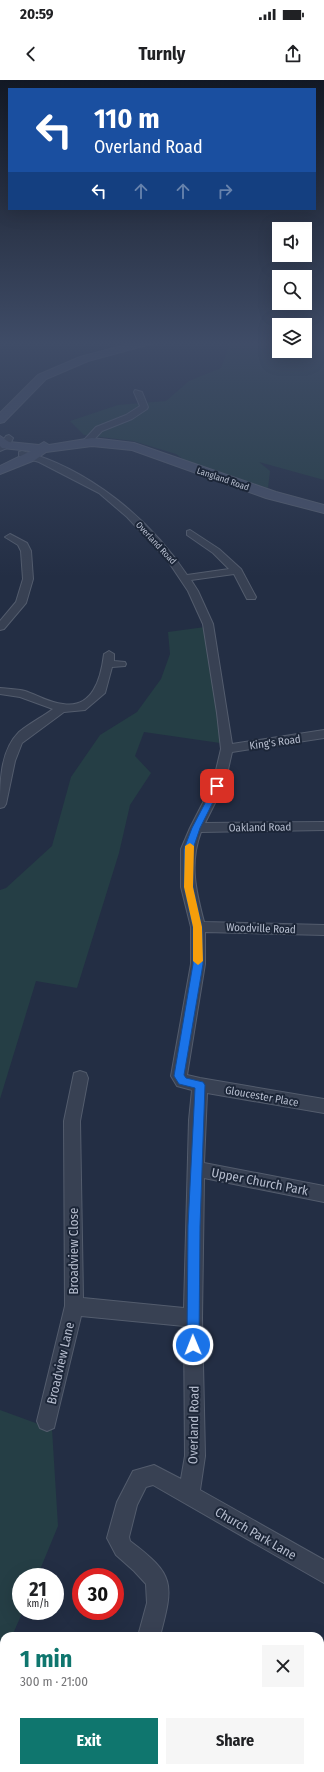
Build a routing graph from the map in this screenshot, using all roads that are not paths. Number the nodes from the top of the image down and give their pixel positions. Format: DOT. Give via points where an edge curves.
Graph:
graph roads {
  1 [pos="2,420"];
  2 [pos="122,420"];
  3 [pos="3,440"];
  4 [pos="82,442"];
  5 [pos="26,450"];
  6 [pos="0,461"];
  7 [pos="0,470"];
  8 [pos="324,508"];
  9 [pos="190,533"];
  10 [pos="10,537"];
  11 [pos="237,571"];
  12 [pos="185,578"];
  13 [pos="251,597"];
  14 [pos="0,627"];
  15 [pos="121,664"];
  16 [pos="0,691"];
  17 [pos="61,708"];
  18 [pos="324,734"];
  19 [pos="227,749"];
  20 [pos="0,804"];
  21 [pos="324,826"];
  22 [pos="196,828"];
  23 [pos="198,927"];
  24 [pos="324,930"];
  25 [pos="80,1078"];
  26 [pos="200,1085"];
  27 [pos="324,1106"];
  28 [pos="196,1169"];
  29 [pos="324,1194"];
  30 [pos="74,1306"];
  31 [pos="193,1318"];
  32 [pos="47,1421"];
  33 [pos="189,1494"];
  34 [pos="324,1572"];
  35 [pos="150,1632"];
  1 -- 3 [label="main road"];
  2 -- 4 [label="street" via="99,429"];
  3 -- 5 [label="main road"];
  4 -- 5 [label="main road, Langland Road" via="44,445"];
  4 -- 8 [label="main road, Langland Road" via="134,447 271,495"];
  5 -- 6 [label="main road"];
  5 -- 7 [label="main road"];
  5 -- 12 [label="street, Overland Road" via="102,491 156,542"];
  9 -- 11 [label="street" via="216,551"];
  10 -- 14 [label="street" via="22,543 26,551 28,579 21,603"];
  11 -- 12 [label="street"];
  11 -- 13 [label="street"];
  12 -- 19 [label="street, Overland Road" via="200,603 208,624 218,675"];
  15 -- 17 [label="street" via="108,659 99,693 81,708"];
  16 -- 17 [label="street" via="22,694"];
  17 -- 20 [label="street" via="15,743"];
  18 -- 19 [label="street, King's Road"];
  19 -- 22 [label="street, Overland Road" via="218,785"];
  21 -- 22 [label="street, Oakland Road"];
  22 -- 23 [label="street, Overland Road" via="188,849 188,887"];
  23 -- 24 [label="street, Woodville Road"];
  23 -- 26 [label="street, Overland Road" via="198,964 179,1076 183,1081"];
  25 -- 30 [label="street, Broadview Close" via="72,1121"];
  26 -- 27 [label="street, Gloucester Place"];
  26 -- 28 [label="street, Overland Road"];
  28 -- 29 [label="street, Upper Church Park"];
  28 -- 31 [label="street, Overland Road"];
  30 -- 31 [label="street, Broadview Close"];
  30 -- 32 [label="street, Broadview Lane"];
  31 -- 33 [label="street, Overland Road" via="195,1456"];
  33 -- 34 [label="street, Church Park Lane"];
  33 -- 35 [label="street" via="154,1475 140,1478 127,1502 118,1538 124,1548 157,1580 158,1603"];
}
